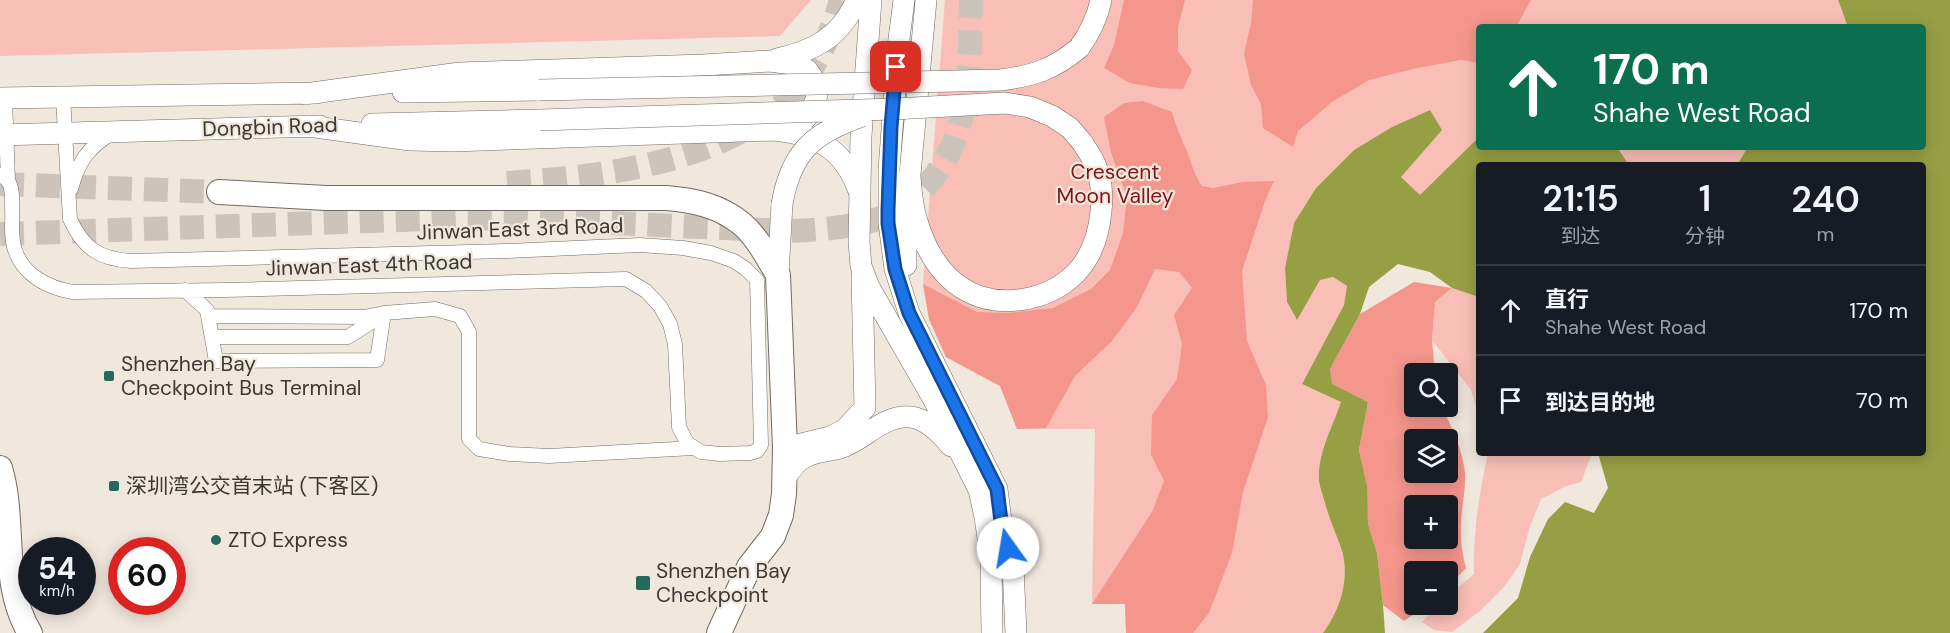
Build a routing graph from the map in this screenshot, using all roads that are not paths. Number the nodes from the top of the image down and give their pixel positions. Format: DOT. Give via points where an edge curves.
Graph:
graph roads {
  1 [pos="857,0"];
  2 [pos="871,0"];
  3 [pos="904,0"];
  4 [pos="926,0"];
  5 [pos="1101,0"];
  6 [pos="770,61"];
  7 [pos="305,94"];
  8 [pos="63,97"];
  9 [pos="3,98"];
  10 [pos="893,109"];
  11 [pos="308,126"];
  12 [pos="773,130"];
  13 [pos="114,132"];
  14 [pos="65,133"];
  15 [pos="3,135"];
  16 [pos="910,176"];
  17 [pos="4,178"];
  18 [pos="507,183"];
  19 [pos="860,193"];
  20 [pos="69,206"];
  21 [pos="861,266"];
  22 [pos="778,275"];
  23 [pos="185,290"];
  24 [pos="384,313"];
  25 [pos="909,313"];
  26 [pos="209,316"];
  27 [pos="213,338"];
  28 [pos="783,424"];
  29 [pos="815,441"];
  30 [pos="693,448"];
  31 [pos="785,448"];
  32 [pos="967,463"];
  33 [pos="0,468"];
  34 [pos="786,477"];
  35 [pos="30,633"];
  36 [pos="719,633"];
  37 [pos="992,633"];
  38 [pos="1016,633"];
  1 -- 6 [label="main road" via="839,30 822,42 798,54"];
  2 -- 19 [label="main road"];
  3 -- 25 [label="main road" via="891,127 888,223 895,269"];
  4 -- 16 [label="main road"];
  5 -- 7 [label="main road, Dongbin Road, bridge" via="1091,32 1079,48 1046,70 1001,80"];
  6 -- 7 [label="main road" via="460,73"];
  6 -- 12 [label="main road" via="800,65 814,80 817,91 804,120"];
  7 -- 8 [label="main road, Dongbin Road"];
  8 -- 9 [label="main road, Dongbin Road"];
  8 -- 14 [label="street"];
  9 -- 15 [label="street, Jinwan East 4th Road"];
  10 -- 11 [label="main road, Dongbin Road, bridge"];
  10 -- 16 [label="main road, bridge" via="1005,103 1052,116 1070,128 1094,161 1102,200 1095,241 1075,273 1040,295 1017,300 979,296 962,288 932,255 917,222"];
  10 -- 22 [label="main road, bridge" via="866,114 821,134 792,166 782,204"];
  11 -- 12 [label="main road" via="410,140 453,141"];
  11 -- 13 [label="main road, Dongbin Road"];
  12 -- 19 [label="main road" via="801,134 826,145 846,164"];
  13 -- 14 [label="main road, Dongbin Road"];
  13 -- 20 [label="street" via="86,154 70,189"];
  14 -- 15 [label="main road, Dongbin Road"];
  14 -- 20 [label="street"];
  15 -- 17 [label="street, Jinwan East 4th Road"];
  16 -- 25 [label="main road" via="905,242"];
  17 -- 23 [label="street, Jinwan East 4th Road" via="11,193 15,251 28,270 47,285 73,292"];
  18 -- 22 [label="highway" via="219,192 326,198 691,200 714,207 743,225"];
  19 -- 21 [label="main road"];
  20 -- 30 [label="street, Jinwan East 3rd Road" via="76,233 87,246 113,259 131,261 640,245 683,248 734,261 757,280 762,445 757,451 731,454 709,454"];
  21 -- 29 [label="main road" via="865,408 844,430"];
  21 -- 32 [label="main road"];
  22 -- 28 [label="highway"];
  23 -- 26 [label="street"];
  23 -- 30 [label="street, Jinwan East 4th Road" via="626,279 646,291 670,324 675,344 679,427"];
  24 -- 26 [label="street" via="363,317"];
  24 -- 27 [label="street" via="348,338"];
  24 -- 27 [label="street" via="377,360 216,361"];
  24 -- 30 [label="street" via="435,309 460,316 469,332 469,439 479,449 549,456"];
  25 -- 38 [label="main road" via="997,489 1002,529 1013,567"];
  26 -- 27 [label="street"];
  28 -- 29 [label="main road" via="802,438"];
  28 -- 31 [label="highway"];
  29 -- 31 [label="main road"];
  31 -- 34 [label="highway"];
  32 -- 34 [label="main road" via="924,421 901,417 885,421 867,435 840,447 804,457"];
  32 -- 37 [label="main road" via="985,517 991,559"];
  33 -- 35 [label="highway" via="7,498 14,601"];
  34 -- 36 [label="highway" via="781,516 773,536 749,567"];
}
